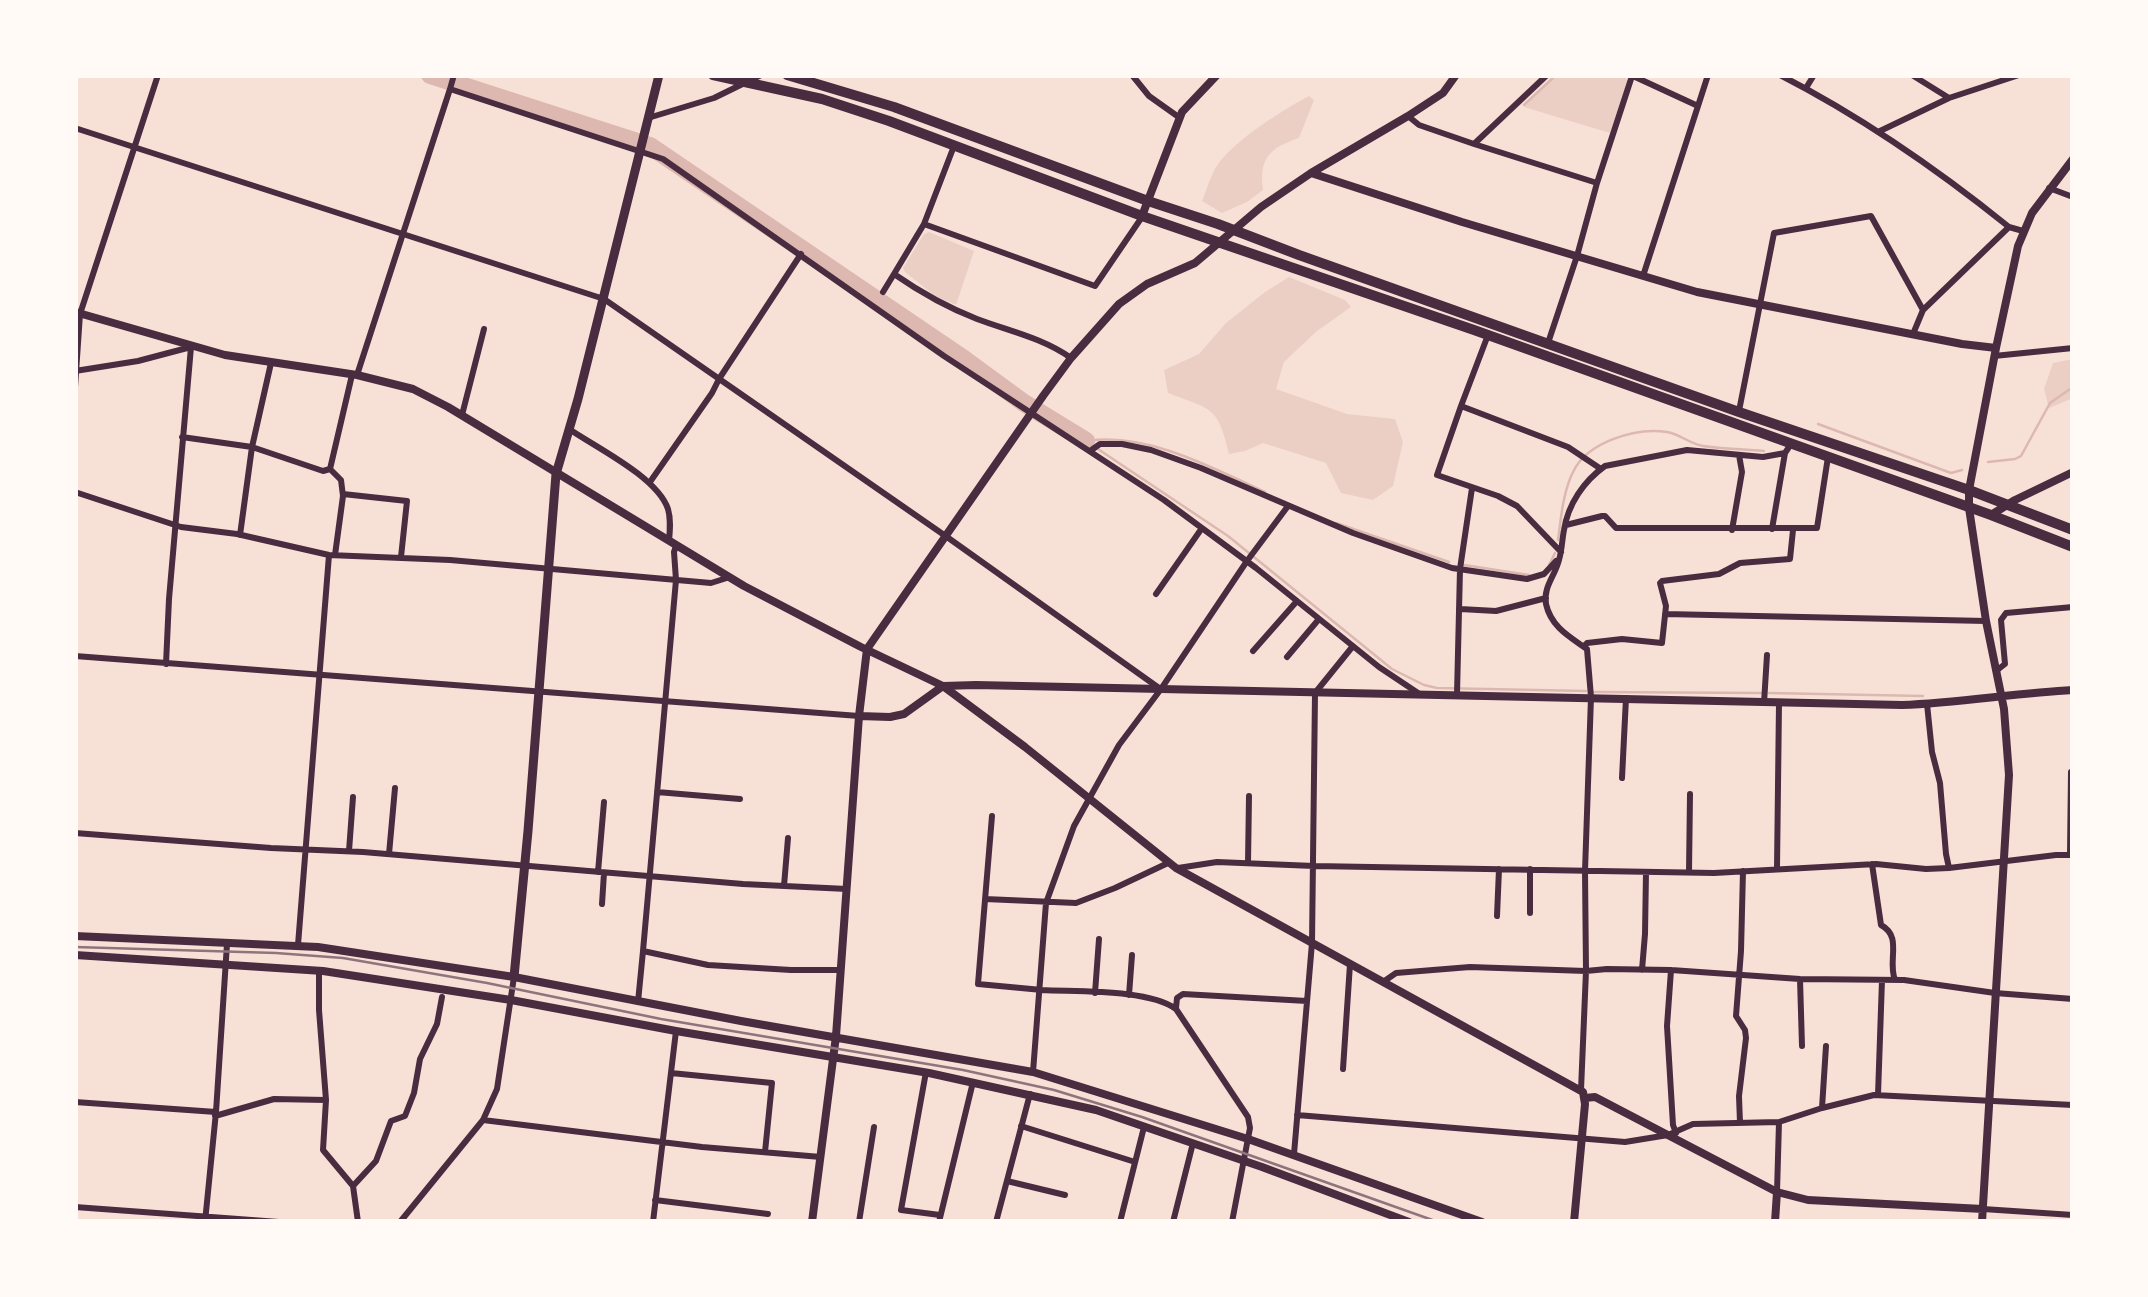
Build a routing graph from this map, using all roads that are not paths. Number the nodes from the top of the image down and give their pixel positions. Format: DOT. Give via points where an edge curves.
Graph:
graph roads {
  1 [pos="158,75"];
  2 [pos="454,75"];
  3 [pos="659,75"];
  4 [pos="713,75"];
  5 [pos="760,75"];
  6 [pos="787,75"];
  7 [pos="1132,75"];
  8 [pos="1218,75"];
  9 [pos="1456,75"];
  10 [pos="1547,75"];
  11 [pos="1708,75"];
  12 [pos="1780,75"];
  13 [pos="1814,75"];
  14 [pos="1912,75"];
  15 [pos="2019,75"];
  16 [pos="1632,76"];
  17 [pos="747,82"];
  18 [pos="1806,88"];
  19 [pos="450,89"];
  20 [pos="1949,98"];
  21 [pos="1698,106"];
  22 [pos="1408,116"];
  23 [pos="1180,118"];
  24 [pos="647,119"];
  25 [pos="75,128"];
  26 [pos="1879,131"];
  27 [pos="954,144"];
  28 [pos="1474,144"];
  29 [pos="641,146"];
  30 [pos="135,147"];
  31 [pos="2073,159"];
  32 [pos="1311,173"];
  33 [pos="1597,183"];
  34 [pos="2049,188"];
  35 [pos="2073,197"];
  36 [pos="1148,201"];
  37 [pos="1142,216"];
  38 [pos="924,224"];
  39 [pos="2008,226"];
  40 [pos="2023,231"];
  41 [pos="404,233"];
  42 [pos="801,254"];
  43 [pos="1576,256"];
  44 [pos="894,274"];
  45 [pos="1643,276"];
  46 [pos="883,292"];
  47 [pos="604,299"];
  48 [pos="1759,306"];
  49 [pos="1923,310"];
  50 [pos="78,313"];
  51 [pos="484,329"];
  52 [pos="1913,334"];
  53 [pos="1488,335"];
  54 [pos="1548,343"];
  55 [pos="191,347"];
  56 [pos="2073,348"];
  57 [pos="1995,352"];
  58 [pos="1071,358"];
  59 [pos="271,362"];
  60 [pos="76,370"];
  61 [pos="354,375"];
  62 [pos="718,378"];
  63 [pos="75,387"];
  64 [pos="1461,406"];
  65 [pos="1739,412"];
  66 [pos="1031,413"];
  67 [pos="462,415"];
  68 [pos="570,429"];
  69 [pos="182,437"];
  70 [pos="252,447"];
  71 [pos="1094,448"];
  72 [pos="1788,448"];
  73 [pos="1740,455"];
  74 [pos="1828,458"];
  75 [pos="330,468"];
  76 [pos="1600,469"];
  77 [pos="2073,472"];
  78 [pos="556,474"];
  79 [pos="650,482"];
  80 [pos="1472,488"];
  81 [pos="1970,490"];
  82 [pos="75,492"];
  83 [pos="343,494"];
  84 [pos="2006,505"];
  85 [pos="1288,506"];
  86 [pos="1969,508"];
  87 [pos="1991,515"];
  88 [pos="1564,525"];
  89 [pos="175,526"];
  90 [pos="1202,528"];
  91 [pos="1732,530"];
  92 [pos="1772,530"];
  93 [pos="1793,530"];
  94 [pos="2073,530"];
  95 [pos="240,535"];
  96 [pos="946,536"];
  97 [pos="673,543"];
  98 [pos="2073,546"];
  99 [pos="1560,554"];
  100 [pos="332,555"];
  101 [pos="401,557"];
  102 [pos="1250,558"];
  103 [pos="549,568"];
  104 [pos="1460,569"];
  105 [pos="731,577"];
  106 [pos="676,580"];
  107 [pos="1156,594"];
  108 [pos="1546,598"];
  109 [pos="1297,601"];
  110 [pos="2073,607"];
  111 [pos="1460,609"];
  112 [pos="1666,614"];
  113 [pos="1319,619"];
  114 [pos="1986,621"];
  115 [pos="1353,646"];
  116 [pos="1584,646"];
  117 [pos="867,649"];
  118 [pos="1253,651"];
  119 [pos="75,656"];
  120 [pos="1766,656"];
  121 [pos="1287,657"];
  122 [pos="166,664"];
  123 [pos="1996,671"];
  124 [pos="321,675"];
  125 [pos="943,686"];
  126 [pos="1160,689"];
  127 [pos="1457,690"];
  128 [pos="2073,690"];
  129 [pos="540,691"];
  130 [pos="1314,693"];
  131 [pos="1418,693"];
  132 [pos="1591,693"];
  133 [pos="1765,696"];
  134 [pos="2001,697"];
  135 [pos="1626,698"];
  136 [pos="665,701"];
  137 [pos="1779,704"];
  138 [pos="1927,704"];
  139 [pos="859,716"];
  140 [pos="2071,772"];
  141 [pos="1622,778"];
  142 [pos="395,788"];
  143 [pos="656,792"];
  144 [pos="1690,794"];
  145 [pos="1249,796"];
  146 [pos="353,798"];
  147 [pos="1088,798"];
  148 [pos="740,799"];
  149 [pos="604,802"];
  150 [pos="992,816"];
  151 [pos="75,833"];
  152 [pos="788,838"];
  153 [pos="306,850"];
  154 [pos="350,852"];
  155 [pos="390,854"];
  156 [pos="2072,854"];
  157 [pos="1168,862"];
  158 [pos="2004,862"];
  159 [pos="1248,863"];
  160 [pos="1872,864"];
  161 [pos="525,866"];
  162 [pos="1314,866"];
  163 [pos="1176,868"];
  164 [pos="1776,868"];
  165 [pos="1949,868"];
  166 [pos="1499,869"];
  167 [pos="1530,870"];
  168 [pos="1585,871"];
  169 [pos="1743,871"];
  170 [pos="601,872"];
  171 [pos="1646,872"];
  172 [pos="1689,872"];
  173 [pos="650,876"];
  174 [pos="784,886"];
  175 [pos="847,888"];
  176 [pos="986,899"];
  177 [pos="1046,902"];
  178 [pos="602,904"];
  179 [pos="1530,913"];
  180 [pos="1497,916"];
  181 [pos="75,936"];
  182 [pos="1098,939"];
  183 [pos="1312,943"];
  184 [pos="226,944"];
  185 [pos="298,944"];
  186 [pos="643,951"];
  187 [pos="75,955"];
  188 [pos="1132,955"];
  189 [pos="225,963"];
  190 [pos="1350,964"];
  191 [pos="318,970"];
  192 [pos="841,970"];
  193 [pos="1642,970"];
  194 [pos="1671,970"];
  195 [pos="1586,971"];
  196 [pos="1738,974"];
  197 [pos="514,977"];
  198 [pos="1800,979"];
  199 [pos="1882,980"];
  200 [pos="1894,980"];
  201 [pos="1383,982"];
  202 [pos="1039,990"];
  203 [pos="1094,993"];
  204 [pos="1994,993"];
  205 [pos="1128,995"];
  206 [pos="442,997"];
  207 [pos="2073,999"];
  208 [pos="511,1000"];
  209 [pos="1307,1001"];
  210 [pos="638,1002"];
  211 [pos="1176,1009"];
  212 [pos="676,1031"];
  213 [pos="836,1036"];
  214 [pos="1802,1046"];
  215 [pos="1826,1046"];
  216 [pos="834,1056"];
  217 [pos="1343,1069"];
  218 [pos="926,1072"];
  219 [pos="1033,1072"];
  220 [pos="671,1073"];
  221 [pos="973,1082"];
  222 [pos="1030,1094"];
  223 [pos="1583,1094"];
  224 [pos="1878,1095"];
  225 [pos="326,1100"];
  226 [pos="75,1102"];
  227 [pos="1988,1102"];
  228 [pos="2073,1104"];
  229 [pos="1822,1108"];
  230 [pos="215,1114"];
  231 [pos="1297,1114"];
  232 [pos="483,1120"];
  233 [pos="1779,1122"];
  234 [pos="1740,1124"];
  235 [pos="1022,1126"];
  236 [pos="874,1127"];
  237 [pos="1144,1127"];
  238 [pos="1672,1134"];
  239 [pos="1582,1138"];
  240 [pos="1248,1139"];
  241 [pos="662,1141"];
  242 [pos="1192,1143"];
  243 [pos="766,1152"];
  244 [pos="1294,1154"];
  245 [pos="821,1157"];
  246 [pos="1243,1160"];
  247 [pos="1135,1162"];
  248 [pos="1007,1181"];
  249 [pos="353,1186"];
  250 [pos="1777,1192"];
  251 [pos="1065,1195"];
  252 [pos="656,1200"];
  253 [pos="75,1207"];
  254 [pos="1982,1209"];
  255 [pos="2039,1212"];
  256 [pos="768,1214"];
  257 [pos="2073,1215"];
  258 [pos="205,1219"];
  259 [pos="940,1219"];
  260 [pos="1398,1220"];
  261 [pos="280,1222"];
  262 [pos="358,1222"];
  263 [pos="400,1222"];
  264 [pos="653,1222"];
  265 [pos="812,1222"];
  266 [pos="859,1222"];
  267 [pos="996,1222"];
  268 [pos="1120,1222"];
  269 [pos="1173,1222"];
  270 [pos="1232,1222"];
  271 [pos="1409,1222"];
  272 [pos="1482,1222"];
  273 [pos="1574,1222"];
  274 [pos="1775,1222"];
  275 [pos="1982,1222"];
  276 [pos="2038,1222"];
  1 -- 30 [label="street"];
  2 -- 19 [label="street"];
  3 -- 24 [label="main road"];
  4 -- 17 [label="highway"];
  5 -- 17 [label="street"];
  6 -- 36 [label="highway" via="894,107"];
  7 -- 23 [label="street"];
  8 -- 23 [label="street"];
  9 -- 22 [label="street" via="1443,93"];
  10 -- 28 [label="street"];
  11 -- 21 [label="street"];
  12 -- 18 [label="street"];
  13 -- 18 [label="street"];
  14 -- 20 [label="street"];
  15 -- 20 [label="street"];
  16 -- 21 [label="street"];
  16 -- 33 [label="street"];
  17 -- 24 [label="street"];
  17 -- 27 [label="highway" via="822,99"];
  18 -- 26 [label="street"];
  19 -- 29 [label="street"];
  19 -- 41 [label="street"];
  20 -- 26 [label="street"];
  21 -- 45 [label="street"];
  22 -- 28 [label="street"];
  22 -- 32 [label="street"];
  23 -- 36 [label="street"];
  24 -- 29 [label="main road"];
  25 -- 30 [label="street"];
  26 -- 39 [label="street"];
  27 -- 37 [label="highway"];
  27 -- 38 [label="street"];
  28 -- 33 [label="street"];
  29 -- 42 [label="street"];
  29 -- 47 [label="main road"];
  30 -- 41 [label="street"];
  30 -- 50 [label="street"];
  31 -- 34 [label="street"];
  32 -- 43 [label="street"];
  32 -- 58 [label="street" via="1196,263 1119,304"];
  33 -- 43 [label="street"];
  34 -- 35 [label="street"];
  34 -- 40 [label="street"];
  36 -- 37 [label="street"];
  36 -- 54 [label="highway"];
  37 -- 38 [label="street" via="1095,286"];
  37 -- 53 [label="highway"];
  38 -- 44 [label="street"];
  39 -- 40 [label="street"];
  39 -- 49 [label="street"];
  40 -- 57 [label="street"];
  41 -- 47 [label="street"];
  41 -- 61 [label="street"];
  42 -- 62 [label="street"];
  42 -- 66 [label="street"];
  43 -- 45 [label="street"];
  43 -- 54 [label="street"];
  44 -- 46 [label="street"];
  44 -- 58 [label="street" via="930,299"];
  45 -- 48 [label="street"];
  47 -- 62 [label="street"];
  47 -- 68 [label="main road"];
  48 -- 49 [label="street" via="1774,234 1871,216"];
  48 -- 52 [label="street"];
  48 -- 65 [label="street"];
  49 -- 52 [label="street"];
  50 -- 55 [label="street"];
  50 -- 60 [label="street"];
  51 -- 67 [label="street"];
  52 -- 57 [label="street"];
  53 -- 64 [label="street"];
  53 -- 72 [label="highway"];
  54 -- 65 [label="highway"];
  55 -- 59 [label="street"];
  55 -- 60 [label="street"];
  55 -- 69 [label="street"];
  56 -- 57 [label="street"];
  57 -- 81 [label="street"];
  58 -- 66 [label="street"];
  59 -- 61 [label="street"];
  59 -- 70 [label="street"];
  60 -- 63 [label="street"];
  61 -- 67 [label="street" via="413,389"];
  61 -- 75 [label="street"];
  62 -- 79 [label="street"];
  62 -- 96 [label="street"];
  64 -- 76 [label="street" via="1568,447"];
  64 -- 80 [label="street" via="1437,475"];
  65 -- 81 [label="highway"];
  66 -- 71 [label="street"];
  66 -- 96 [label="street"];
  67 -- 78 [label="street"];
  68 -- 78 [label="main road"];
  68 -- 79 [label="street"];
  69 -- 70 [label="street"];
  69 -- 89 [label="street"];
  70 -- 75 [label="street"];
  70 -- 95 [label="street"];
  71 -- 85 [label="street" via="1151,450"];
  71 -- 90 [label="street"];
  72 -- 73 [label="street" via="1763,457"];
  72 -- 74 [label="highway"];
  72 -- 92 [label="street"];
  73 -- 76 [label="street" via="1687,450"];
  73 -- 91 [label="street"];
  74 -- 86 [label="highway"];
  74 -- 93 [label="street" via="1817,528"];
  75 -- 83 [label="street"];
  76 -- 88 [label="street" via="1572,503"];
  77 -- 84 [label="street"];
  78 -- 97 [label="street"];
  78 -- 103 [label="main road"];
  79 -- 97 [label="street" via="668,508"];
  80 -- 99 [label="street" via="1517,506"];
  80 -- 104 [label="street"];
  81 -- 84 [label="highway"];
  81 -- 86 [label="street"];
  82 -- 89 [label="street"];
  83 -- 100 [label="street"];
  83 -- 101 [label="street" via="407,501"];
  84 -- 87 [label="street"];
  84 -- 94 [label="highway"];
  85 -- 102 [label="street"];
  85 -- 104 [label="street"];
  86 -- 87 [label="highway"];
  86 -- 114 [label="street"];
  87 -- 98 [label="highway"];
  88 -- 91 [label="street" via="1604,516 1616,528"];
  88 -- 99 [label="street"];
  89 -- 95 [label="street"];
  89 -- 122 [label="street"];
  90 -- 102 [label="street"];
  90 -- 107 [label="street"];
  91 -- 92 [label="street"];
  92 -- 93 [label="street"];
  93 -- 112 [label="street" via="1790,560 1662,580"];
  95 -- 100 [label="street"];
  96 -- 117 [label="street"];
  96 -- 126 [label="street"];
  97 -- 105 [label="street"];
  97 -- 106 [label="street"];
  99 -- 104 [label="street" via="1544,574 1527,579"];
  99 -- 108 [label="street"];
  100 -- 101 [label="street"];
  100 -- 124 [label="street"];
  101 -- 103 [label="street"];
  102 -- 109 [label="street"];
  102 -- 126 [label="street"];
  103 -- 106 [label="street"];
  103 -- 129 [label="main road"];
  104 -- 111 [label="street"];
  105 -- 106 [label="street"];
  105 -- 117 [label="street"];
  106 -- 136 [label="street"];
  108 -- 111 [label="street" via="1496,610"];
  108 -- 116 [label="street" via="1557,626"];
  109 -- 113 [label="street"];
  109 -- 118 [label="street"];
  110 -- 123 [label="street" via="2006,613 2006,664"];
  111 -- 127 [label="street"];
  112 -- 114 [label="street"];
  112 -- 116 [label="street" via="1662,643 1622,639"];
  113 -- 115 [label="street"];
  113 -- 121 [label="street"];
  114 -- 123 [label="street"];
  115 -- 130 [label="street"];
  115 -- 131 [label="street"];
  116 -- 132 [label="street"];
  117 -- 125 [label="street"];
  117 -- 139 [label="street"];
  119 -- 122 [label="street"];
  120 -- 133 [label="street"];
  122 -- 124 [label="street"];
  123 -- 134 [label="street"];
  124 -- 129 [label="street"];
  124 -- 153 [label="street"];
  125 -- 126 [label="street"];
  125 -- 139 [label="street" via="904,714"];
  125 -- 147 [label="street"];
  126 -- 130 [label="street"];
  126 -- 147 [label="street"];
  127 -- 131 [label="street"];
  127 -- 132 [label="street"];
  128 -- 134 [label="street"];
  129 -- 136 [label="street"];
  129 -- 161 [label="main road"];
  130 -- 131 [label="street"];
  130 -- 162 [label="street"];
  132 -- 135 [label="street"];
  132 -- 168 [label="street"];
  133 -- 135 [label="street"];
  133 -- 137 [label="street"];
  134 -- 138 [label="street"];
  134 -- 158 [label="street" via="2009,775"];
  135 -- 141 [label="street"];
  136 -- 139 [label="street"];
  136 -- 143 [label="street"];
  137 -- 138 [label="street"];
  137 -- 164 [label="street"];
  138 -- 165 [label="street"];
  139 -- 175 [label="street"];
  140 -- 156 [label="street"];
  142 -- 155 [label="street"];
  143 -- 148 [label="street"];
  143 -- 173 [label="street"];
  144 -- 172 [label="street"];
  145 -- 159 [label="street"];
  146 -- 154 [label="street"];
  147 -- 157 [label="street"];
  147 -- 177 [label="street"];
  149 -- 170 [label="street"];
  150 -- 176 [label="street"];
  151 -- 153 [label="street"];
  152 -- 174 [label="street"];
  153 -- 154 [label="street"];
  153 -- 185 [label="street"];
  154 -- 155 [label="street"];
  155 -- 161 [label="street"];
  156 -- 158 [label="street"];
  157 -- 163 [label="street"];
  157 -- 177 [label="street" via="1076,904"];
  158 -- 165 [label="street"];
  158 -- 204 [label="street"];
  159 -- 162 [label="street"];
  159 -- 163 [label="street"];
  160 -- 164 [label="street"];
  160 -- 165 [label="street"];
  160 -- 200 [label="street" via="1881,925 1894,940"];
  161 -- 170 [label="street"];
  161 -- 197 [label="main road"];
  162 -- 166 [label="street"];
  162 -- 183 [label="street"];
  163 -- 183 [label="street"];
  164 -- 169 [label="street"];
  166 -- 167 [label="street"];
  166 -- 180 [label="street"];
  167 -- 168 [label="street"];
  167 -- 179 [label="street"];
  168 -- 171 [label="street"];
  168 -- 195 [label="street"];
  169 -- 172 [label="street"];
  169 -- 196 [label="street"];
  170 -- 173 [label="street"];
  170 -- 178 [label="street"];
  171 -- 172 [label="street"];
  171 -- 193 [label="street"];
  173 -- 174 [label="street"];
  173 -- 186 [label="street"];
  174 -- 175 [label="street"];
  175 -- 192 [label="street"];
  176 -- 177 [label="street"];
  176 -- 202 [label="street" via="978,984"];
  177 -- 202 [label="street"];
  181 -- 184 [label="street"];
  182 -- 203 [label="street"];
  183 -- 190 [label="street"];
  183 -- 209 [label="street"];
  184 -- 185 [label="street"];
  184 -- 189 [label="street"];
  185 -- 197 [label="street"];
  186 -- 192 [label="street" via="736,967"];
  186 -- 210 [label="street"];
  187 -- 189 [label="street"];
  188 -- 205 [label="street"];
  189 -- 191 [label="street"];
  189 -- 230 [label="street"];
  190 -- 201 [label="street"];
  190 -- 217 [label="street"];
  191 -- 208 [label="street"];
  191 -- 225 [label="street"];
  192 -- 213 [label="street"];
  193 -- 194 [label="street"];
  193 -- 195 [label="street"];
  194 -- 196 [label="street"];
  194 -- 238 [label="street"];
  195 -- 201 [label="street" via="1470,967 1396,973"];
  195 -- 223 [label="street"];
  196 -- 198 [label="street"];
  196 -- 234 [label="street" via="1736,1016 1746,1038"];
  197 -- 208 [label="street"];
  197 -- 210 [label="street"];
  198 -- 199 [label="street"];
  198 -- 214 [label="street"];
  199 -- 200 [label="street"];
  199 -- 224 [label="street"];
  200 -- 204 [label="street"];
  201 -- 223 [label="street"];
  202 -- 203 [label="street"];
  202 -- 219 [label="street"];
  203 -- 205 [label="street"];
  204 -- 207 [label="street"];
  204 -- 227 [label="street"];
  205 -- 211 [label="street"];
  206 -- 249 [label="street" via="405,1116 391,1120 376,1161"];
  208 -- 212 [label="street"];
  208 -- 232 [label="street" via="497,1089"];
  209 -- 211 [label="street" via="1183,994"];
  209 -- 231 [label="street"];
  210 -- 213 [label="street"];
  211 -- 240 [label="street" via="1248,1117"];
  212 -- 216 [label="street"];
  212 -- 220 [label="street"];
  213 -- 216 [label="street"];
  213 -- 219 [label="street"];
  215 -- 229 [label="street"];
  216 -- 218 [label="street"];
  216 -- 245 [label="street"];
  218 -- 221 [label="street"];
  218 -- 259 [label="street" via="901,1210"];
  219 -- 240 [label="street"];
  220 -- 241 [label="street"];
  220 -- 243 [label="street" via="772,1083"];
  221 -- 222 [label="street"];
  221 -- 259 [label="street"];
  222 -- 235 [label="street"];
  222 -- 237 [label="street"];
  223 -- 238 [label="street"];
  223 -- 239 [label="street"];
  224 -- 227 [label="street"];
  224 -- 229 [label="street"];
  225 -- 230 [label="street" via="274,1099"];
  225 -- 249 [label="street" via="323,1150"];
  226 -- 230 [label="street"];
  227 -- 228 [label="street"];
  227 -- 254 [label="street"];
  229 -- 233 [label="street"];
  230 -- 258 [label="street"];
  231 -- 239 [label="street"];
  231 -- 244 [label="street"];
  232 -- 241 [label="street"];
  232 -- 263 [label="street"];
  233 -- 234 [label="street"];
  233 -- 250 [label="street"];
  234 -- 238 [label="street" via="1693,1124"];
  235 -- 247 [label="street"];
  235 -- 248 [label="street"];
  236 -- 266 [label="street"];
  237 -- 242 [label="street"];
  237 -- 247 [label="street"];
  238 -- 239 [label="street" via="1626,1142"];
  238 -- 250 [label="street"];
  239 -- 273 [label="street"];
  240 -- 244 [label="street"];
  240 -- 246 [label="street"];
  241 -- 243 [label="street"];
  241 -- 252 [label="street"];
  242 -- 246 [label="street"];
  242 -- 269 [label="street"];
  243 -- 245 [label="street"];
  244 -- 272 [label="street"];
  245 -- 265 [label="street"];
  246 -- 260 [label="street"];
  246 -- 270 [label="street"];
  247 -- 268 [label="street"];
  248 -- 251 [label="street"];
  248 -- 267 [label="street"];
  249 -- 262 [label="street"];
  250 -- 254 [label="street" via="1808,1200"];
  250 -- 274 [label="street"];
  252 -- 256 [label="street"];
  252 -- 264 [label="street"];
  253 -- 258 [label="street"];
  254 -- 255 [label="street"];
  254 -- 275 [label="street"];
  255 -- 257 [label="street"];
  255 -- 276 [label="street"];
  258 -- 261 [label="street"];
  260 -- 271 [label="street"];
}
